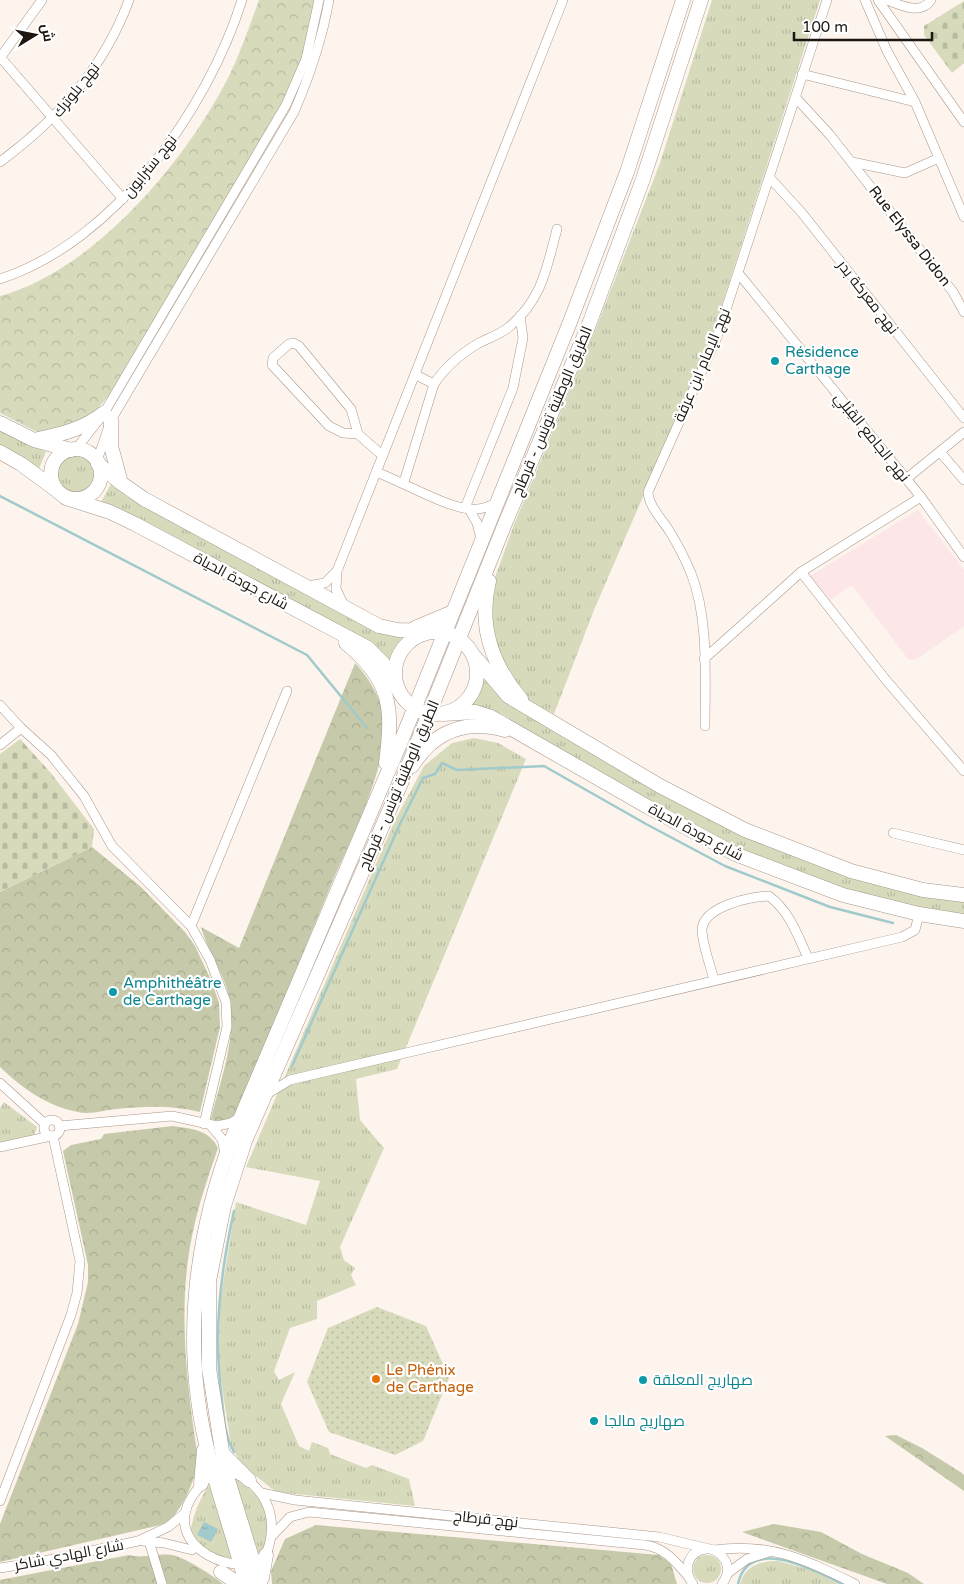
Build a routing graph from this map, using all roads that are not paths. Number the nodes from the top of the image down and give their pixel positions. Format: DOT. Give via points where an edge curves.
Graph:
graph roads {
  1 [pos="42,0"];
  2 [pos="129,0"];
  3 [pos="242,0"];
  4 [pos="319,0"];
  5 [pos="329,0"];
  6 [pos="563,0"];
  7 [pos="683,0"];
  8 [pos="701,0"];
  9 [pos="827,0"];
  10 [pos="865,0"];
  11 [pos="878,0"];
  12 [pos="887,0"];
  13 [pos="931,0"];
  14 [pos="0,58"];
  15 [pos="802,74"];
  16 [pos="796,98"];
  17 [pos="915,102"];
  18 [pos="52,120"];
  19 [pos="964,122"];
  20 [pos="939,158"];
  21 [pos="0,162"];
  22 [pos="852,162"];
  23 [pos="770,178"];
  24 [pos="124,199"];
  25 [pos="964,217"];
  26 [pos="556,229"];
  27 [pos="739,274"];
  28 [pos="0,279"];
  29 [pos="964,312"];
  30 [pos="520,316"];
  31 [pos="416,375"];
  32 [pos="434,384"];
  33 [pos="107,416"];
  34 [pos="964,418"];
  35 [pos="0,423"];
  36 [pos="964,432"];
  37 [pos="358,434"];
  38 [pos="34,440"];
  39 [pos="73,450"];
  40 [pos="0,452"];
  41 [pos="940,452"];
  42 [pos="383,456"];
  43 [pos="0,458"];
  44 [pos="98,462"];
  45 [pos="21,464"];
  46 [pos="376,472"];
  47 [pos="906,479"];
  48 [pos="964,480"];
  49 [pos="404,482"];
  50 [pos="121,484"];
  51 [pos="61,494"];
  52 [pos="921,497"];
  53 [pos="497,502"];
  54 [pos="467,509"];
  55 [pos="504,526"];
  56 [pos="481,542"];
  57 [pos="964,557"];
  58 [pos="338,571"];
  59 [pos="801,572"];
  60 [pos="307,586"];
  61 [pos="344,606"];
  62 [pos="453,612"];
  63 [pos="322,623"];
  64 [pos="409,631"];
  65 [pos="430,631"];
  66 [pos="446,632"];
  67 [pos="459,638"];
  68 [pos="475,657"];
  69 [pos="704,659"];
  70 [pos="398,689"];
  71 [pos="287,690"];
  72 [pos="0,705"];
  73 [pos="415,708"];
  74 [pos="530,709"];
  75 [pos="436,714"];
  76 [pos="706,726"];
  77 [pos="21,728"];
  78 [pos="516,732"];
  79 [pos="0,745"];
  80 [pos="963,768"];
  81 [pos="384,780"];
  82 [pos="402,781"];
  83 [pos="893,832"];
  84 [pos="964,850"];
  85 [pos="964,895"];
  86 [pos="920,914"];
  87 [pos="964,921"];
  88 [pos="191,926"];
  89 [pos="808,958"];
  90 [pos="714,980"];
  91 [pos="2,1088"];
  92 [pos="267,1094"];
  93 [pos="242,1116"];
  94 [pos="44,1124"];
  95 [pos="207,1125"];
  96 [pos="60,1126"];
  97 [pos="52,1136"];
  98 [pos="0,1147"];
  99 [pos="225,1156"];
  100 [pos="205,1436"];
  101 [pos="221,1452"];
  102 [pos="220,1471"];
  103 [pos="249,1480"];
  104 [pos="201,1484"];
  105 [pos="262,1493"];
  106 [pos="0,1501"];
  107 [pos="185,1514"];
  108 [pos="272,1536"];
  109 [pos="149,1540"];
  110 [pos="712,1549"];
  111 [pos="192,1550"];
  112 [pos="774,1551"];
  113 [pos="266,1555"];
  114 [pos="0,1568"];
  115 [pos="221,1572"];
  116 [pos="728,1574"];
  117 [pos="246,1577"];
  118 [pos="689,1580"];
  119 [pos="162,1584"];
  120 [pos="262,1584"];
  121 [pos="722,1584"];
  122 [pos="729,1584"];
  123 [pos="855,1584"];
  1 -- 14 [label="street"];
  2 -- 18 [label="street, نهج بلوترك" via="98,64"];
  3 -- 24 [label="street, نهج سترابون" via="197,101"];
  4 -- 33 [label="street" via="306,59 286,104"];
  5 -- 33 [label="street" via="319,48 294,112"];
  6 -- 31 [label="street"];
  7 -- 53 [label="highway, الطريق الوطنية تونس - قرطاج" via="627,172"];
  8 -- 55 [label="highway, الطريق الوطنية تونس - قرطاج" via="666,114 614,259"];
  9 -- 15 [label="street, نهج الإمام ابن عرفة"];
  10 -- 17 [label="street" via="887,51"];
  11 -- 19 [label="street"];
  12 -- 13 [label="street" via="917,10 925,8"];
  14 -- 18 [label="street"];
  15 -- 16 [label="street, نهج الإمام ابن عرفة"];
  15 -- 17 [label="street"];
  16 -- 22 [label="street, Rue Elyssa Didon"];
  16 -- 23 [label="street, نهج الإمام ابن عرفة"];
  17 -- 20 [label="street"];
  18 -- 21 [label="street, نهج بلوترك"];
  18 -- 24 [label="street"];
  20 -- 22 [label="street, Rue Elyssa Didon" via="905,173"];
  20 -- 25 [label="street"];
  22 -- 29 [label="street, Rue Elyssa Didon" via="953,292"];
  23 -- 27 [label="street, نهج الإمام ابن عرفة"];
  23 -- 34 [label="street, نهج معركة بدر" via="802,213"];
  24 -- 28 [label="street, نهج سترابون" via="58,250 34,265"];
  26 -- 30 [label="street" via="542,286"];
  27 -- 47 [label="street, نهج الجامع القِبْلي"];
  27 -- 69 [label="street, نهج الإمام ابن عرفة" via="717,337 648,492 650,503 671,534 692,575 703,628"];
  30 -- 32 [label="street" via="509,327 464,352 443,370"];
  30 -- 54 [label="street" via="523,338 513,388"];
  31 -- 32 [label="street"];
  31 -- 42 [label="street"];
  32 -- 49 [label="street"];
  33 -- 38 [label="highway" via="72,432"];
  33 -- 39 [label="street"];
  33 -- 44 [label="street"];
  33 -- 50 [label="highway"];
  35 -- 38 [label="highway, شارع جودة الحياة"];
  36 -- 41 [label="street"];
  37 -- 37 [label="street" via="351,409 299,346 289,344 273,358 272,365 329,426 344,433"];
  37 -- 42 [label="street"];
  38 -- 39 [label="highway, شارع جودة الحياة"];
  39 -- 44 [label="highway, شارع جودة الحياة" via="92,455"];
  39 -- 51 [label="highway" via="64,452 54,462 51,476"];
  40 -- 45 [label="highway, شارع جودة الحياة"];
  41 -- 47 [label="street"];
  41 -- 48 [label="street"];
  42 -- 46 [label="street"];
  43 -- 45 [label="street"];
  44 -- 50 [label="highway, شارع جودة الحياة"];
  44 -- 51 [label="highway" via="100,478 94,492 81,499"];
  45 -- 51 [label="highway, شارع جودة الحياة"];
  46 -- 49 [label="street"];
  46 -- 58 [label="street"];
  47 -- 52 [label="street, نهج الجامع القِبْلي"];
  49 -- 54 [label="street" via="424,494"];
  50 -- 60 [label="highway, شارع جودة الحياة"];
  51 -- 63 [label="highway, شارع جودة الحياة" via="135,524"];
  52 -- 57 [label="street, نهج الجامع القِبْلي"];
  52 -- 59 [label="street"];
  53 -- 54 [label="street" via="483,508"];
  53 -- 56 [label="highway, الطريق الوطنية تونس - قرطاج"];
  54 -- 56 [label="street" via="477,523"];
  55 -- 67 [label="highway, الطريق الوطنية تونس - قرطاج"];
  55 -- 74 [label="highway" via="485,598 484,615 492,655 502,674"];
  56 -- 62 [label="highway, الطريق الوطنية تونس - قرطاج"];
  58 -- 60 [label="street" via="325,583"];
  58 -- 61 [label="street" via="336,590"];
  59 -- 69 [label="street"];
  59 -- 80 [label="street" via="886,680"];
  60 -- 61 [label="highway, شارع جودة الحياة"];
  61 -- 64 [label="highway, شارع جودة الحياة" via="380,626"];
  62 -- 64 [label="highway"];
  62 -- 66 [label="highway, الطريق الوطنية تونس - قرطاج"];
  63 -- 70 [label="highway, شارع جودة الحياة" via="368,648 383,663"];
  63 -- 81 [label="highway" via="365,660 384,688 391,722"];
  64 -- 65 [label="highway, شارع جودة الحياة"];
  65 -- 66 [label="highway, شارع جودة الحياة"];
  65 -- 70 [label="highway" via="413,638 400,652 395,676"];
  66 -- 67 [label="highway"];
  66 -- 73 [label="highway, الطريق الوطنية تونس - قرطاج"];
  67 -- 68 [label="highway, شارع جودة الحياة"];
  67 -- 75 [label="highway, الطريق الوطنية تونس - قرطاج"];
  68 -- 74 [label="highway, شارع جودة الحياة" via="508,696"];
  68 -- 75 [label="highway" via="478,668 475,689 462,705"];
  69 -- 76 [label="street, نهج الإمام ابن عرفة"];
  70 -- 73 [label="highway, شارع جودة الحياة"];
  71 -- 88 [label="street"];
  72 -- 77 [label="street"];
  73 -- 75 [label="highway"];
  73 -- 81 [label="highway, الطريق الوطنية تونس - قرطاج"];
  74 -- 85 [label="highway, شارع جودة الحياة" via="652,781 745,830 851,870 923,890"];
  75 -- 78 [label="highway, شارع جودة الحياة" via="483,714"];
  75 -- 82 [label="highway, الطريق الوطنية تونس - قرطاج"];
  77 -- 79 [label="street"];
  77 -- 88 [label="street" via="51,755 84,796 112,846"];
  78 -- 82 [label="highway" via="480,725 449,732 424,750"];
  78 -- 86 [label="highway, شارع جودة الحياة" via="735,854 843,895"];
  81 -- 93 [label="highway, الطريق الوطنية تونس - قرطاج"];
  82 -- 92 [label="highway, الطريق الوطنية تونس - قرطاج"];
  83 -- 84 [label="street"];
  86 -- 87 [label="highway, شارع جودة الحياة"];
  86 -- 89 [label="street" via="915,930 907,935"];
  88 -- 95 [label="street" via="210,960 226,1002 227,1027"];
  89 -- 90 [label="street"];
  89 -- 90 [label="street" via="790,916 780,904 769,896 733,902 716,910 705,920 702,930"];
  90 -- 92 [label="street" via="290,1080"];
  91 -- 94 [label="street"];
  92 -- 101 [label="highway, الطريق الوطنية تونس - قرطاج" via="245,1141 224,1206 209,1281 209,1368"];
  93 -- 95 [label="street" via="228,1124"];
  93 -- 99 [label="highway, الطريق الوطنية تونس - قرطاج"];
  94 -- 96 [label="street" via="54,1120"];
  94 -- 97 [label="street" via="45,1133"];
  95 -- 96 [label="street" via="172,1116"];
  95 -- 99 [label="street" via="222,1139"];
  96 -- 97 [label="street" via="59,1132"];
  97 -- 98 [label="street"];
  97 -- 106 [label="street" via="80,1261 80,1277 72,1315"];
  99 -- 100 [label="highway, الطريق الوطنية تونس - قرطاج" via="211,1203 196,1281 195,1367"];
  100 -- 102 [label="highway, الطريق الوطنية تونس - قرطاج"];
  100 -- 104 [label="highway"];
  101 -- 102 [label="highway, الطريق الوطنية تونس - قرطاج"];
  101 -- 103 [label="highway"];
  102 -- 103 [label="street"];
  102 -- 104 [label="street"];
  102 -- 117 [label="highway, الطريق الوطنية تونس - قرطاج"];
  103 -- 105 [label="street"];
  104 -- 107 [label="street" via="190,1498"];
  105 -- 108 [label="street" via="273,1521"];
  105 -- 110 [label="street, نهج قرطاج" via="295,1500 634,1534"];
  107 -- 109 [label="street, شارع الهادي شاكر"];
  107 -- 111 [label="street" via="187,1538"];
  108 -- 113 [label="street"];
  108 -- 118 [label="street, نهج قرطاج" via="290,1517 309,1512 645,1545 668,1554"];
  109 -- 111 [label="street"];
  109 -- 114 [label="street, شارع الهادي شاكر"];
  109 -- 119 [label="street"];
  110 -- 112 [label="street"];
  110 -- 116 [label="street" via="725,1559"];
  110 -- 118 [label="street" via="702,1549 691,1557 688,1562"];
  111 -- 115 [label="street" via="205,1564"];
  112 -- 116 [label="street" via="748,1559"];
  112 -- 123 [label="street" via="810,1562"];
  113 -- 117 [label="street"];
  113 -- 120 [label="highway"];
  115 -- 117 [label="highway"];
  116 -- 121 [label="street"];
  116 -- 122 [label="street"];
  117 -- 120 [label="highway, الطريق الوطنية تونس - قرطاج"];
}
